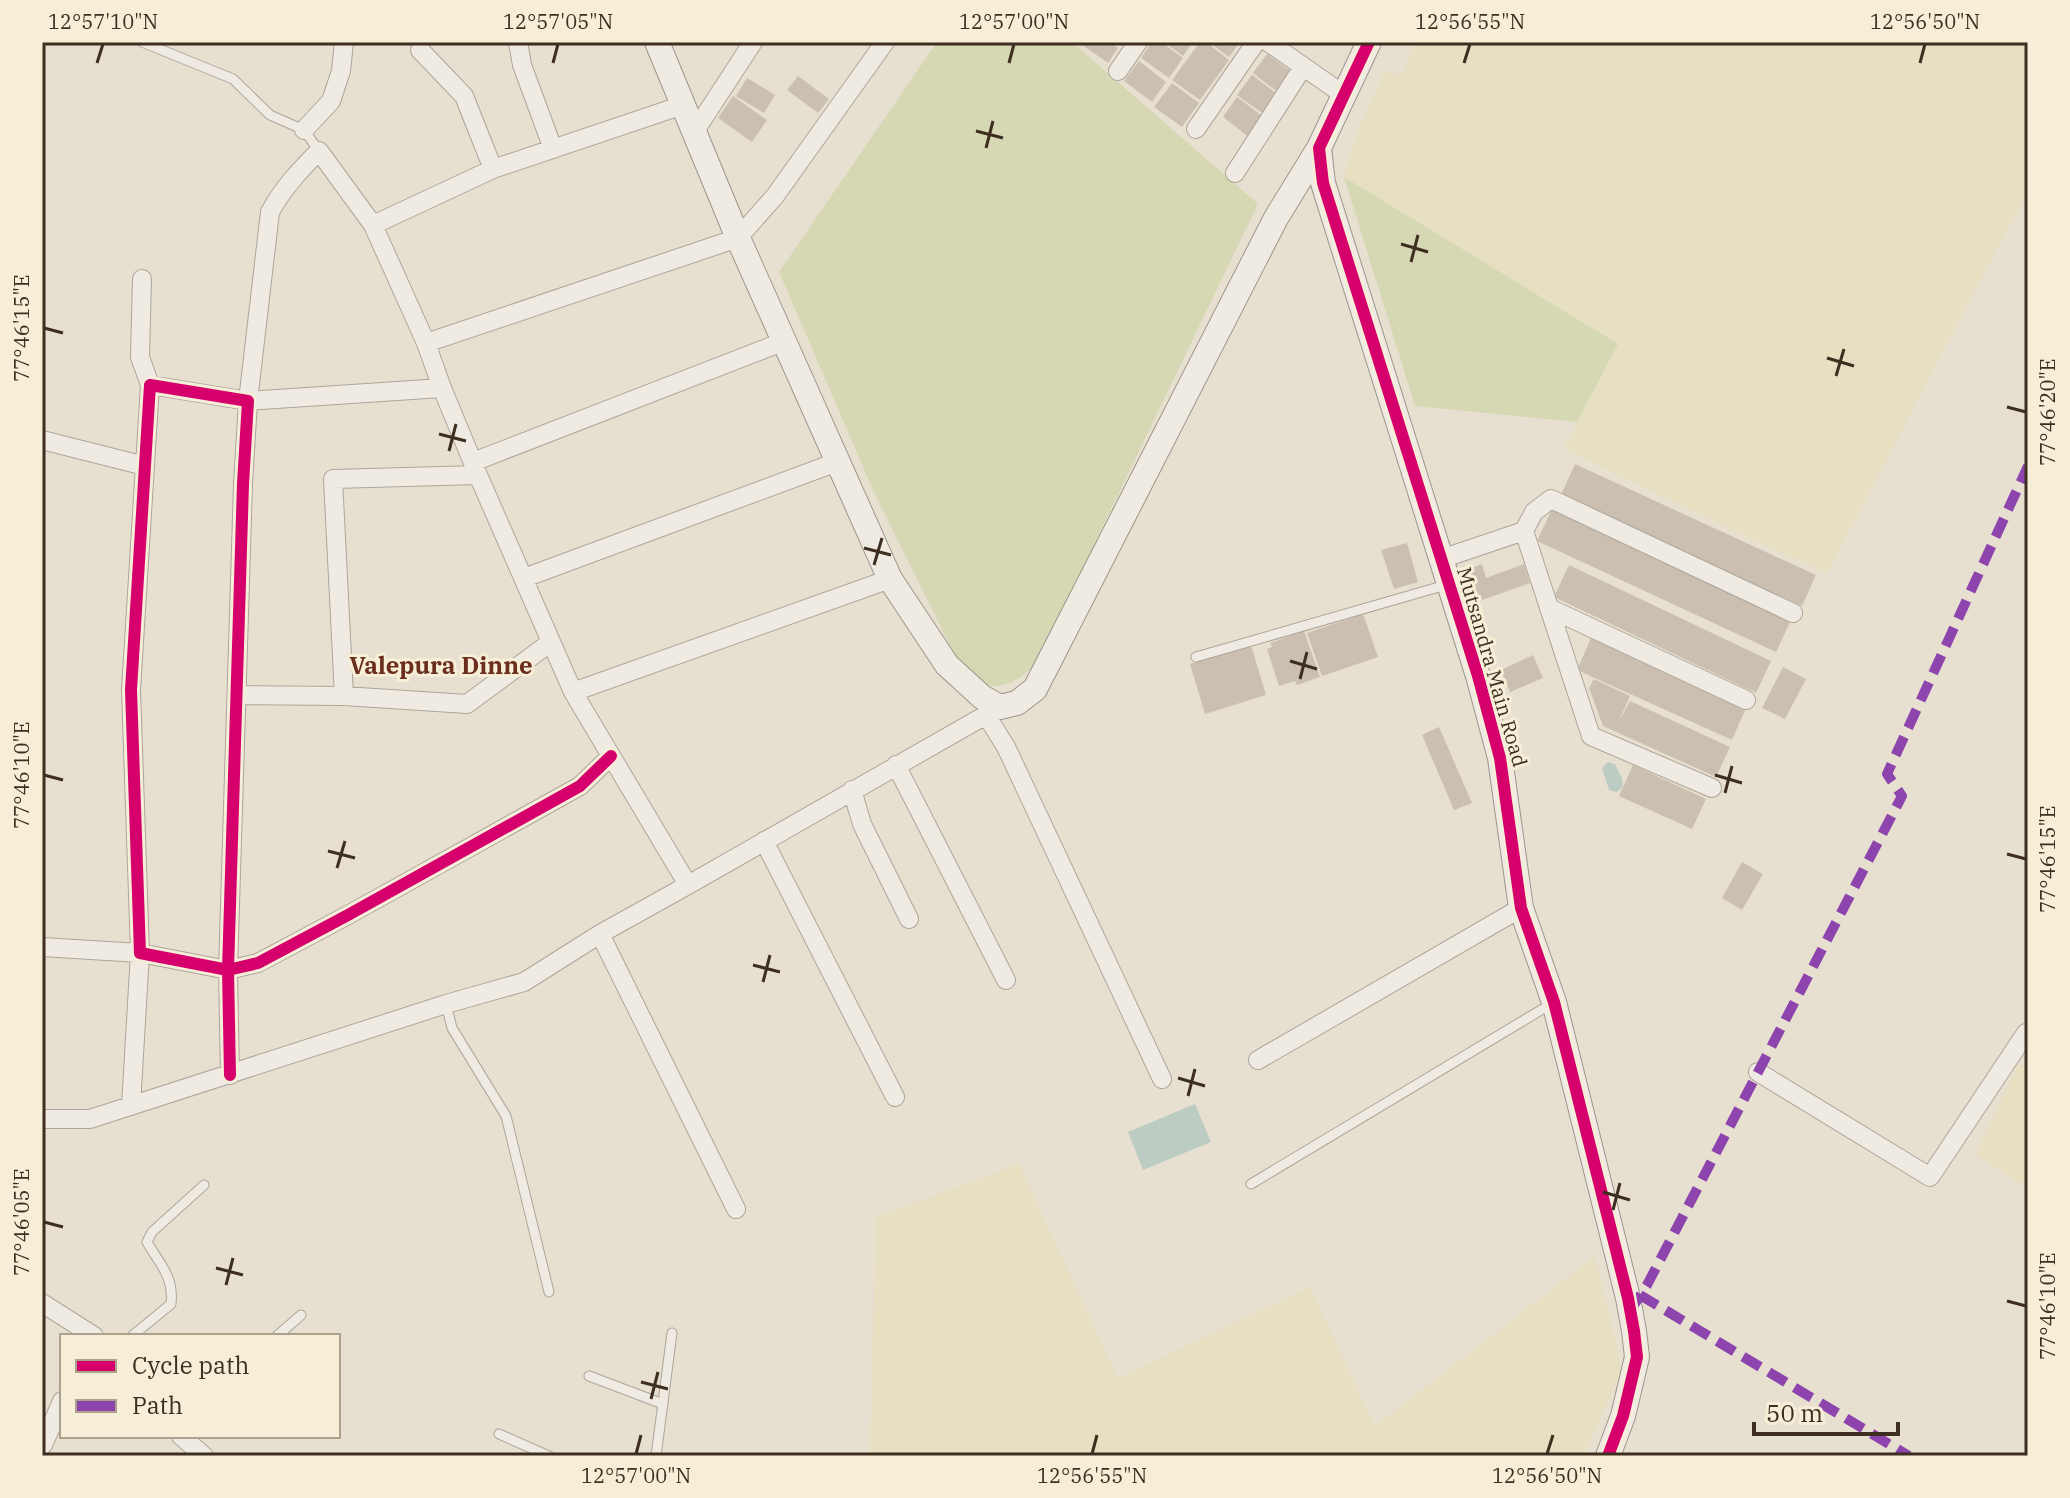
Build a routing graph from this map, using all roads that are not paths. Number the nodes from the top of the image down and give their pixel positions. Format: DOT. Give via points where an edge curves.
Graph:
graph roads {
  1 [pos="142,42"];
  2 [pos="344,42"];
  3 [pos="518,42"];
  4 [pos="657,42"];
  5 [pos="753,42"];
  6 [pos="885,42"];
  7 [pos="1138,42"];
  8 [pos="1256,42"];
  9 [pos="1268,42"];
  10 [pos="1369,42"];
  11 [pos="420,50"];
  12 [pos="1303,67"];
  13 [pos="1118,71"];
  14 [pos="1344,95"];
  15 [pos="683,105"];
  16 [pos="1196,129"];
  17 [pos="304,130"];
  18 [pos="695,131"];
  19 [pos="1319,148"];
  20 [pos="553,149"];
  21 [pos="319,151"];
  22 [pos="493,169"];
  23 [pos="1235,173"];
  24 [pos="373,225"];
  25 [pos="738,238"];
  26 [pos="142,279"];
  27 [pos="785,341"];
  28 [pos="426,343"];
  29 [pos="150,385"];
  30 [pos="442,388"];
  31 [pos="248,401"];
  32 [pos="42,440"];
  33 [pos="837,462"];
  34 [pos="145,466"];
  35 [pos="475,468"];
  36 [pos="1524,531"];
  37 [pos="1441,559"];
  38 [pos="524,578"];
  39 [pos="890,579"];
  40 [pos="1449,584"];
  41 [pos="1549,608"];
  42 [pos="1793,613"];
  43 [pos="551,642"];
  44 [pos="1196,657"];
  45 [pos="573,692"];
  46 [pos="237,695"];
  47 [pos="344,696"];
  48 [pos="1746,700"];
  49 [pos="993,711"];
  50 [pos="611,756"];
  51 [pos="896,765"];
  52 [pos="1712,788"];
  53 [pos="852,790"];
  54 [pos="764,841"];
  55 [pos="688,885"];
  56 [pos="1521,908"];
  57 [pos="909,919"];
  58 [pos="600,934"];
  59 [pos="42,947"];
  60 [pos="140,953"];
  61 [pos="228,970"];
  62 [pos="1006,980"];
  63 [pos="1554,1002"];
  64 [pos="446,1004"];
  65 [pos="2028,1034"];
  66 [pos="1258,1060"];
  67 [pos="1758,1072"];
  68 [pos="230,1075"];
  69 [pos="1162,1079"];
  70 [pos="895,1097"];
  71 [pos="131,1106"];
  72 [pos="42,1119"];
  73 [pos="1251,1184"];
  74 [pos="204,1185"];
  75 [pos="736,1209"];
  76 [pos="549,1292"];
  77 [pos="42,1303"];
  78 [pos="301,1315"];
  79 [pos="672,1333"];
  80 [pos="90,1334"];
  81 [pos="134,1334"];
  82 [pos="279,1334"];
  83 [pos="589,1376"];
  84 [pos="663,1404"];
  85 [pos="60,1406"];
  86 [pos="499,1434"];
  87 [pos="183,1438"];
  88 [pos="43,1445"];
  89 [pos="204,1456"];
  90 [pos="549,1456"];
  91 [pos="656,1456"];
  92 [pos="1608,1456"];
  1 -- 17 [label="lane" via="233,79 270,115"];
  2 -- 17 [label="street" via="331,101"];
  3 -- 20 [label="street"];
  4 -- 15 [label="street"];
  5 -- 18 [label="street"];
  6 -- 25 [label="street" via="775,196"];
  7 -- 13 [label="street"];
  8 -- 16 [label="street"];
  9 -- 12 [label="street"];
  10 -- 14 [label="street"];
  11 -- 22 [label="street" via="464,96"];
  12 -- 14 [label="street"];
  12 -- 23 [label="street"];
  14 -- 19 [label="street"];
  15 -- 18 [label="street"];
  15 -- 20 [label="street"];
  17 -- 21 [label="lane"];
  18 -- 25 [label="street"];
  19 -- 37 [label="street, Mutsandra Main Road" via="1323,183"];
  19 -- 49 [label="street" via="1276,218 1035,689 1017,703"];
  20 -- 22 [label="street"];
  21 -- 24 [label="street"];
  21 -- 31 [label="street" via="270,212"];
  22 -- 24 [label="street"];
  24 -- 28 [label="street"];
  25 -- 27 [label="street"];
  25 -- 28 [label="street"];
  26 -- 29 [label="street" via="140,357"];
  27 -- 33 [label="street"];
  27 -- 35 [label="street"];
  28 -- 30 [label="street"];
  29 -- 31 [label="street"];
  29 -- 34 [label="street"];
  30 -- 31 [label="street"];
  30 -- 35 [label="street"];
  31 -- 46 [label="street"];
  32 -- 34 [label="street"];
  33 -- 38 [label="street"];
  33 -- 39 [label="street"];
  34 -- 60 [label="street" via="131,690"];
  35 -- 38 [label="street"];
  35 -- 47 [label="street" via="333,479"];
  36 -- 37 [label="street"];
  36 -- 41 [label="street"];
  36 -- 42 [label="street" via="1534,512 1551,499"];
  37 -- 40 [label="street, Mutsandra Main Road"];
  38 -- 43 [label="street"];
  39 -- 45 [label="street"];
  39 -- 49 [label="street" via="947,665"];
  40 -- 44 [label="lane"];
  40 -- 56 [label="street, Mutsandra Main Road" via="1500,758"];
  41 -- 48 [label="street"];
  41 -- 52 [label="street" via="1591,736"];
  43 -- 45 [label="street"];
  43 -- 47 [label="street" via="467,704"];
  45 -- 50 [label="street"];
  46 -- 47 [label="street"];
  46 -- 61 [label="street"];
  49 -- 51 [label="street"];
  49 -- 69 [label="street"];
  50 -- 55 [label="street"];
  50 -- 61 [label="street" via="580,786 258,963"];
  51 -- 53 [label="street"];
  51 -- 62 [label="street"];
  53 -- 54 [label="street"];
  53 -- 57 [label="street" via="862,824"];
  54 -- 55 [label="street"];
  54 -- 70 [label="street"];
  55 -- 58 [label="street"];
  56 -- 63 [label="street, Mutsandra Main Road"];
  56 -- 66 [label="street"];
  58 -- 64 [label="street" via="524,982"];
  58 -- 75 [label="street"];
  59 -- 60 [label="street"];
  60 -- 61 [label="street"];
  60 -- 71 [label="street"];
  61 -- 68 [label="street"];
  63 -- 73 [label="lane"];
  63 -- 92 [label="street, Mutsandra Main Road" via="1628,1298 1637,1357"];
  64 -- 68 [label="street"];
  64 -- 76 [label="lane" via="452,1028 506,1116"];
  65 -- 67 [label="street" via="1930,1177"];
  68 -- 71 [label="street"];
  71 -- 72 [label="street" via="90,1119"];
  74 -- 81 [label="lane" via="147,1242 164,1268 171,1304"];
  77 -- 80 [label="street"];
  78 -- 82 [label="lane"];
  79 -- 84 [label="lane"];
  83 -- 84 [label="lane"];
  84 -- 91 [label="lane"];
  85 -- 88 [label="street"];
  86 -- 90 [label="lane"];
  87 -- 89 [label="street"];
}
